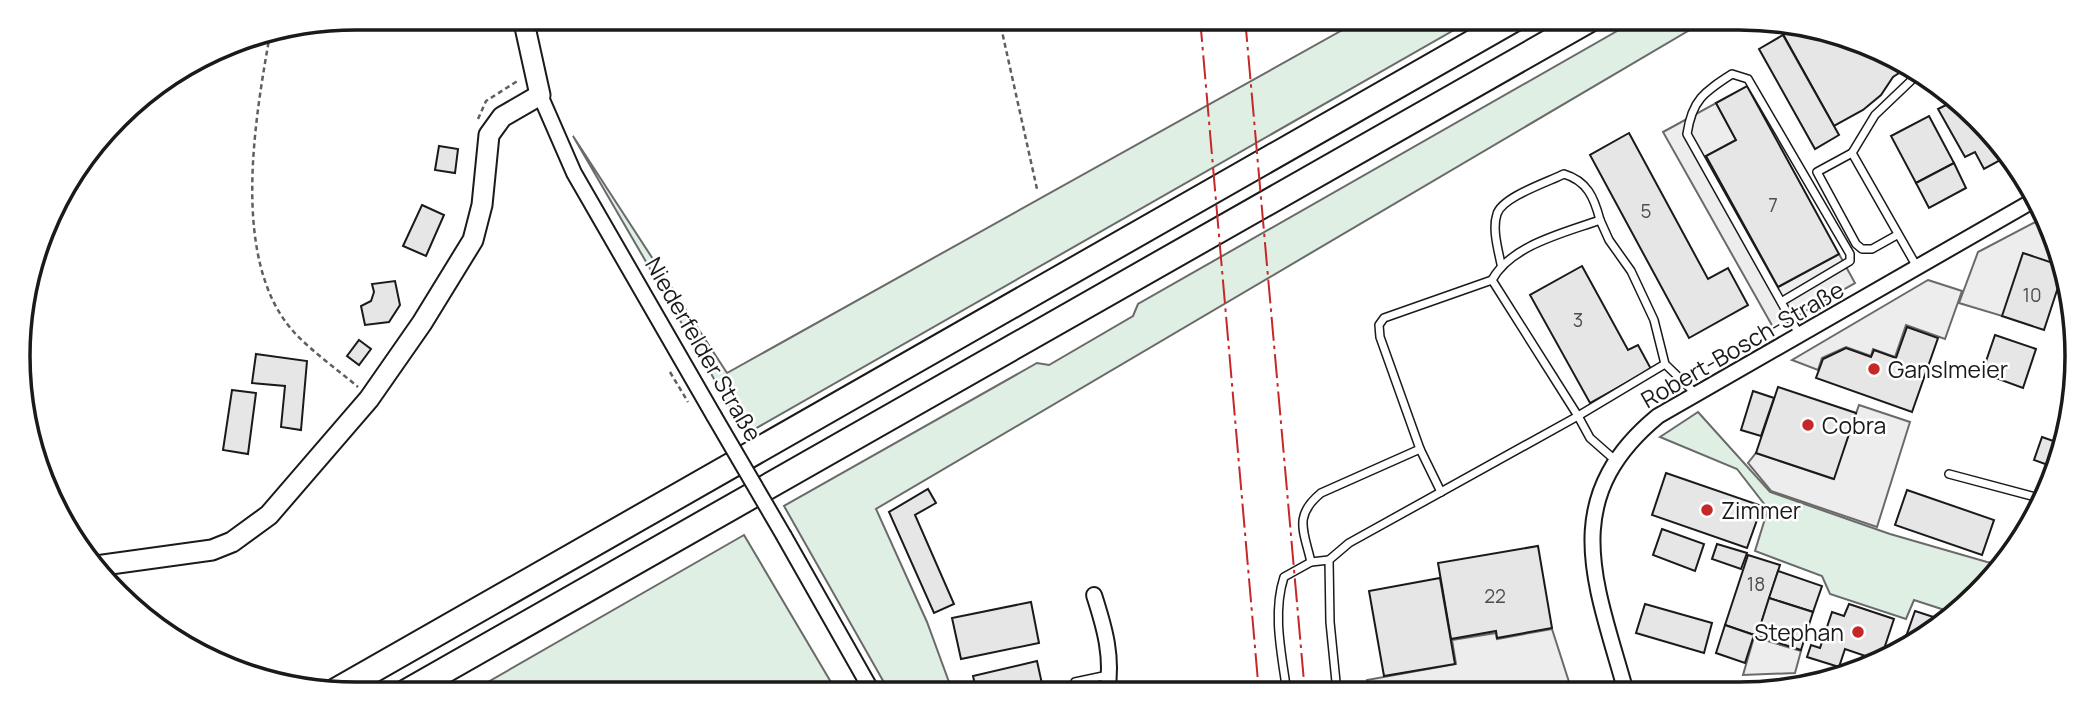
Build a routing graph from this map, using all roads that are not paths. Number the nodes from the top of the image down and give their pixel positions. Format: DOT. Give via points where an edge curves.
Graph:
graph roads {
  1 [pos="526,30"];
  2 [pos="1495,30"];
  3 [pos="1571,30"];
  4 [pos="1912,80"];
  5 [pos="540,94"];
  6 [pos="1852,153"];
  7 [pos="2028,204"];
  8 [pos="1600,220"];
  9 [pos="1897,235"];
  10 [pos="1501,264"];
  11 [pos="1917,268"];
  12 [pos="1492,280"];
  13 [pos="1781,302"];
  14 [pos="1800,335"];
  15 [pos="1665,364"];
  16 [pos="1696,394"];
  17 [pos="1578,416"];
  18 [pos="1420,449"];
  19 [pos="1615,460"];
  20 [pos="1949,474"];
  21 [pos="1441,492"];
  22 [pos="2033,496"];
  23 [pos="1329,560"];
  24 [pos="1311,562"];
  25 [pos="106,565"];
  26 [pos="1094,595"];
  27 [pos="1109,675"];
  28 [pos="352,682"];
  29 [pos="424,682"];
  30 [pos="867,682"];
  31 [pos="1075,682"];
  32 [pos="1108,682"];
  33 [pos="1286,682"];
  34 [pos="1336,682"];
  35 [pos="1623,682"];
  1 -- 5 [label="street, Niederfelder Straße"];
  2 -- 28 [label="highway"];
  3 -- 29 [label="highway"];
  4 -- 6 [label="lane" via="1875,115"];
  5 -- 25 [label="street" via="502,117 489,135 482,205 473,240 422,323 369,399 269,515 232,542 193,553"];
  5 -- 30 [label="street, Niederfelder Straße, bridge" via="574,173"];
  6 -- 9 [label="lane"];
  6 -- 9 [label="lane" via="1817,173 1862,249 1872,249"];
  7 -- 11 [label="street, Robert-Bosch-Straße"];
  8 -- 10 [label="lane" via="1570,229"];
  8 -- 10 [label="lane" via="1590,192 1578,178 1563,174 1500,208 1496,224"];
  8 -- 15 [label="lane" via="1654,320"];
  9 -- 11 [label="lane"];
  10 -- 12 [label="lane"];
  11 -- 14 [label="street, Robert-Bosch-Straße"];
  12 -- 17 [label="lane"];
  12 -- 18 [label="lane" via="1384,318 1379,325"];
  13 -- 13 [label="lane" via="1687,134 1691,112 1707,90 1732,74 1748,79 1850,254 1850,261"];
  13 -- 14 [label="lane"];
  14 -- 16 [label="street, Robert-Bosch-Straße"];
  15 -- 16 [label="lane"];
  15 -- 17 [label="lane"];
  16 -- 19 [label="street, Robert-Bosch-Straße" via="1658,416"];
  17 -- 19 [label="lane" via="1590,438"];
  17 -- 21 [label="lane"];
  18 -- 21 [label="lane"];
  18 -- 24 [label="lane" via="1308,504 1301,520"];
  19 -- 35 [label="street, Robert-Bosch-Straße" via="1596,505 1591,534 1593,564"];
  20 -- 22 [label="lane"];
  21 -- 23 [label="lane" via="1349,543"];
  23 -- 24 [label="lane"];
  23 -- 34 [label="lane"];
  24 -- 33 [label="lane" via="1284,577 1279,594"];
  26 -- 27 [label="street" via="1107,635"];
  27 -- 31 [label="lane"];
  27 -- 32 [label="street"];
}
